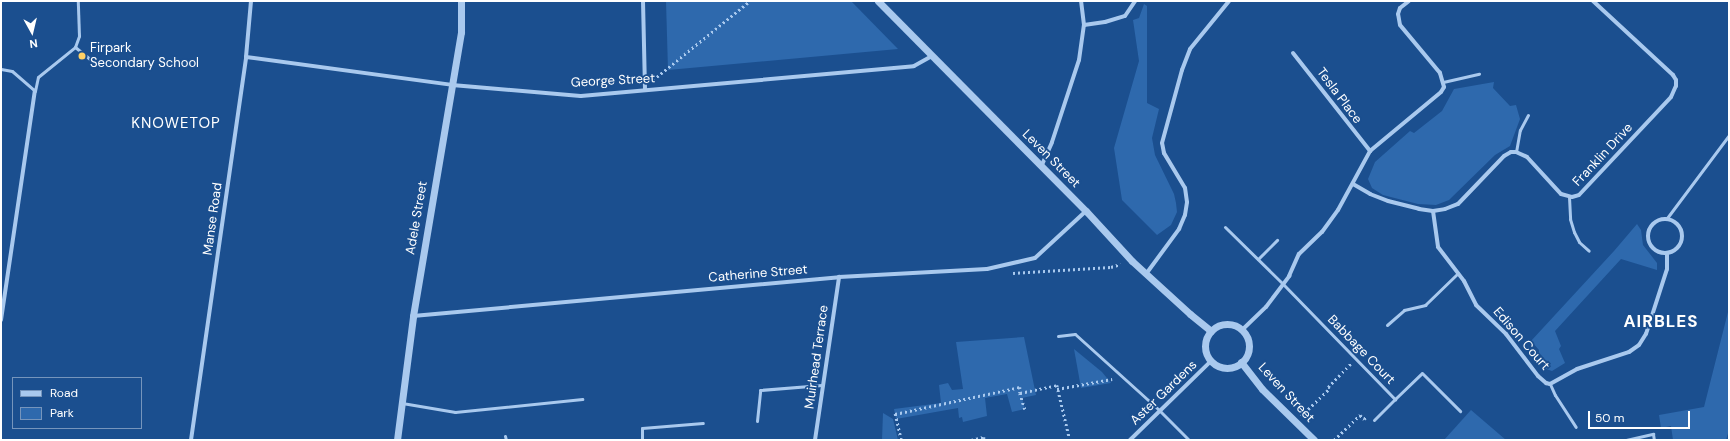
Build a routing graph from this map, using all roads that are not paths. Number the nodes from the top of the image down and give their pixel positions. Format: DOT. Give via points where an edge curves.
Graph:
graph roads {
  1 [pos="78,1"];
  2 [pos="251,1"];
  3 [pos="460,1"];
  4 [pos="643,1"];
  5 [pos="878,1"];
  6 [pos="1081,1"];
  7 [pos="1135,1"];
  8 [pos="1230,1"];
  9 [pos="1408,1"];
  10 [pos="1593,1"];
  11 [pos="1084,25"];
  12 [pos="75,47"];
  13 [pos="1293,53"];
  14 [pos="932,56"];
  15 [pos="246,57"];
  16 [pos="96,64"];
  17 [pos="1,69"];
  18 [pos="1479,74"];
  19 [pos="1443,82"];
  20 [pos="452,85"];
  21 [pos="645,88"];
  22 [pos="35,91"];
  23 [pos="1528,115"];
  24 [pos="1729,135"];
  25 [pos="1370,151"];
  26 [pos="1516,152"];
  27 [pos="1041,167"];
  28 [pos="1354,184"];
  29 [pos="1569,197"];
  30 [pos="1086,211"];
  31 [pos="1433,211"];
  32 [pos="1667,218"];
  33 [pos="1225,227"];
  34 [pos="1277,240"];
  35 [pos="1589,251"];
  36 [pos="1666,254"];
  37 [pos="1258,259"];
  38 [pos="1458,273"];
  39 [pos="1146,274"];
  40 [pos="839,277"];
  41 [pos="1283,284"];
  42 [pos="413,316"];
  43 [pos="1,320"];
  44 [pos="1387,325"];
  45 [pos="1242,330"];
  46 [pos="1211,331"];
  47 [pos="1058,336"];
  48 [pos="1211,361"];
  49 [pos="1241,362"];
  50 [pos="1550,384"];
  51 [pos="822,385"];
  52 [pos="582,399"];
  53 [pos="1395,399"];
  54 [pos="402,402"];
  55 [pos="1159,410"];
  56 [pos="1460,411"];
  57 [pos="1374,420"];
  58 [pos="757,421"];
  59 [pos="703,423"];
  60 [pos="1576,427"];
  61 [pos="505,436"];
  62 [pos="191,440"];
  63 [pos="397,440"];
  64 [pos="506,440"];
  65 [pos="642,440"];
  66 [pos="815,440"];
  67 [pos="1130,440"];
  68 [pos="1189,440"];
  69 [pos="1314,440"];
  70 [pos="1626,440"];
  71 [pos="1654,440"];
  1 -- 12 [label="lane" via="79,36"];
  2 -- 15 [label="street, Manse Road"];
  3 -- 20 [label="street, Adele Street" via="461,32"];
  4 -- 21 [label="street"];
  5 -- 14 [label="street, Leven Street"];
  6 -- 11 [label="street"];
  7 -- 11 [label="street" via="1125,16"];
  8 -- 39 [label="street" via="1190,49 1182,70 1162,143 1164,153 1185,188 1185,215"];
  9 -- 19 [label="street" via="1400,8 1400,25 1440,73"];
  10 -- 29 [label="street, Franklin Drive" via="1673,74 1676,86 1671,97 1587,189 1579,195"];
  11 -- 27 [label="street" via="1079,60"];
  12 -- 16 [label="lane"];
  12 -- 22 [label="lane" via="38,77"];
  13 -- 25 [label="street, Tesla Place"];
  14 -- 21 [label="street, George Street" via="914,66"];
  14 -- 27 [label="street, Leven Street"];
  15 -- 20 [label="street, George Street"];
  15 -- 62 [label="street, Manse Road"];
  17 -- 22 [label="lane" via="12,71"];
  18 -- 19 [label="lane"];
  19 -- 25 [label="street" via="1441,92"];
  20 -- 21 [label="street, George Street" via="581,96"];
  20 -- 42 [label="street, Adele Street"];
  22 -- 43 [label="street"];
  23 -- 26 [label="lane" via="1520,130"];
  24 -- 32 [label="lane"];
  25 -- 28 [label="street"];
  26 -- 29 [label="street, Franklin Drive" via="1527,157 1562,194"];
  26 -- 31 [label="street" via="1504,156 1458,204"];
  27 -- 30 [label="street, Leven Street"];
  28 -- 31 [label="street" via="1388,201"];
  28 -- 41 [label="street" via="1322,232 1299,254"];
  29 -- 35 [label="lane" via="1570,219 1574,232"];
  30 -- 39 [label="street, Leven Street"];
  30 -- 40 [label="street, Catherine Street" via="1035,258 987,269"];
  31 -- 38 [label="street, Edison Court" via="1438,247"];
  32 -- 36 [label="street" via="1678,224 1682,234 1680,245"];
  32 -- 36 [label="street" via="1652,224 1647,235 1651,246"];
  33 -- 37 [label="lane, Babbage Court"];
  34 -- 37 [label="lane"];
  36 -- 50 [label="street, Edison Court" via="1667,269 1646,334 1639,345 1629,352 1577,369"];
  37 -- 41 [label="lane, Babbage Court"];
  38 -- 44 [label="lane" via="1425,304 1404,310"];
  38 -- 50 [label="street, Edison Court" via="1476,305 1506,334 1538,376"];
  39 -- 46 [label="street, Leven Street"];
  40 -- 42 [label="street, Catherine Street"];
  40 -- 51 [label="street, Muirhead Terrace"];
  41 -- 45 [label="street" via="1266,307"];
  41 -- 53 [label="lane, Babbage Court"];
  42 -- 54 [label="street, Adele Street"];
  45 -- 46 [label="street" via="1236,325 1226,324"];
  45 -- 49 [label="street" via="1248,338 1249,346 1247,356"];
  46 -- 48 [label="street" via="1205,346"];
  47 -- 55 [label="lane" via="1075,334"];
  48 -- 49 [label="street" via="1227,368"];
  48 -- 55 [label="street, Aster Gardens"];
  49 -- 69 [label="street, Leven Street" via="1262,389"];
  50 -- 60 [label="lane"];
  51 -- 58 [label="lane" via="760,390"];
  51 -- 66 [label="street, Muirhead Terrace"];
  52 -- 54 [label="lane" via="455,412"];
  53 -- 56 [label="lane, Babbage Court" via="1422,373"];
  53 -- 57 [label="lane"];
  54 -- 63 [label="street, Adele Street"];
  55 -- 67 [label="street, Aster Gardens"];
  55 -- 68 [label="lane"];
  59 -- 65 [label="lane" via="642,428"];
  61 -- 64 [label="lane"];
  70 -- 71 [label="lane" via="1653,434"];
}
